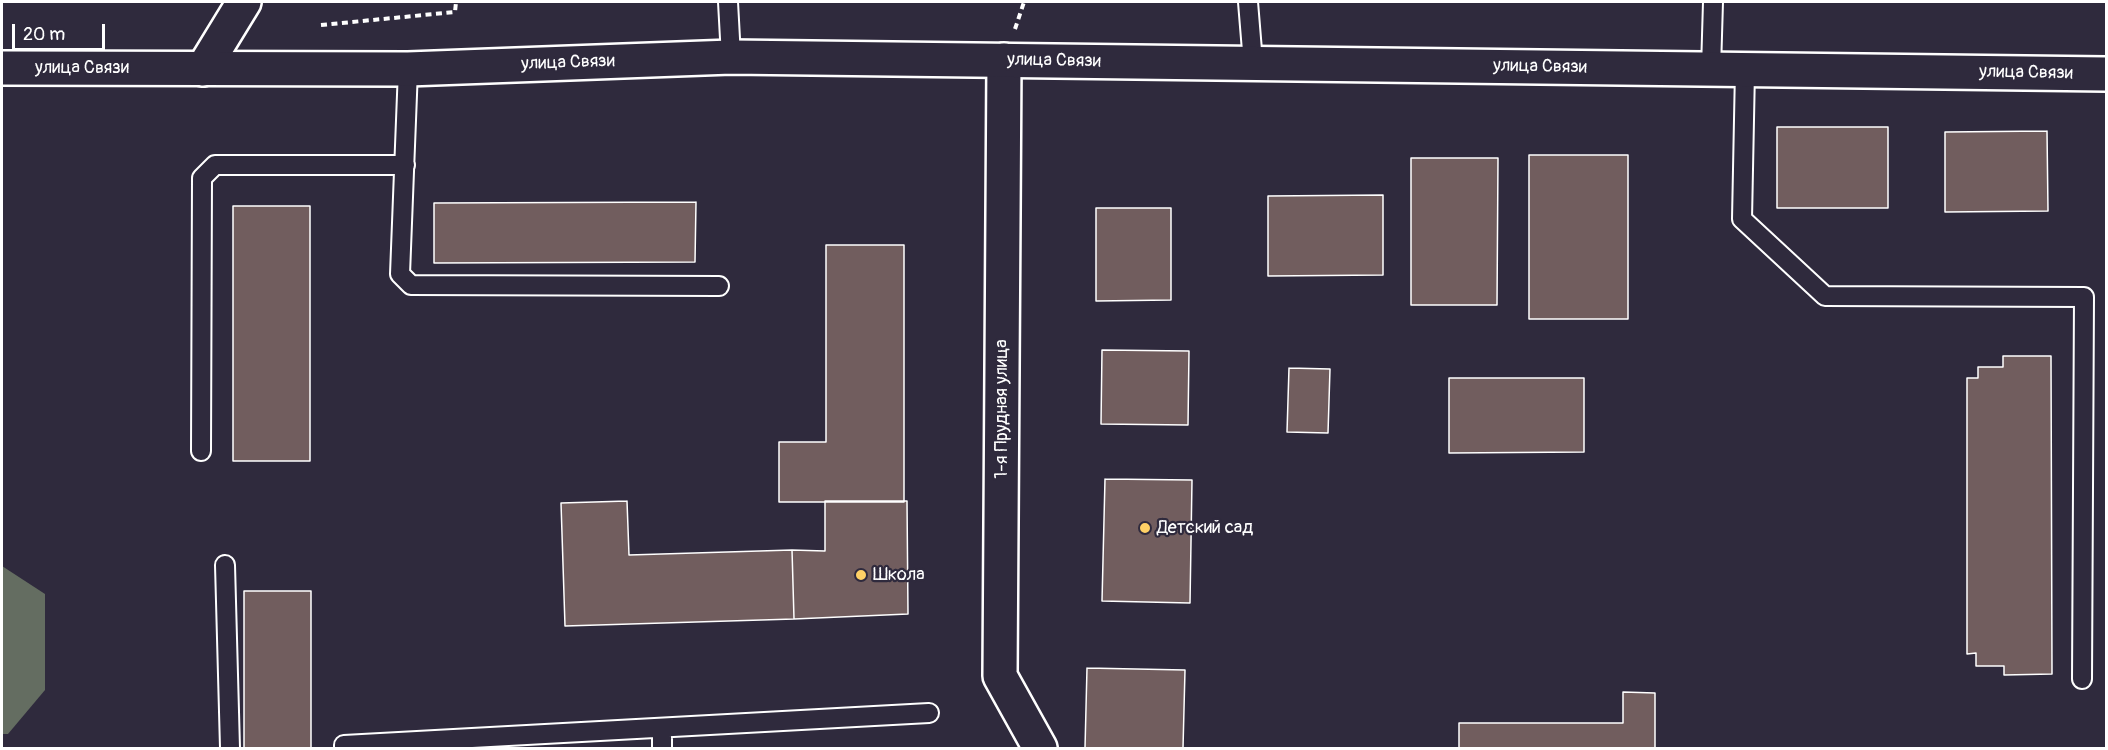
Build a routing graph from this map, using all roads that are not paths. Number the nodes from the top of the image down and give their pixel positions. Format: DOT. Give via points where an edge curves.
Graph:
graph roads {
  1 [pos="244,2"];
  2 [pos="728,2"];
  3 [pos="1248,2"];
  4 [pos="1713,2"];
  5 [pos="731,57"];
  6 [pos="1004,60"];
  7 [pos="1253,63"];
  8 [pos="2,68"];
  9 [pos="203,69"];
  10 [pos="408,69"];
  11 [pos="1711,69"];
  12 [pos="1745,70"];
  13 [pos="2106,74"];
  14 [pos="405,165"];
  15 [pos="719,286"];
  16 [pos="201,451"];
  17 [pos="225,565"];
  18 [pos="2082,679"];
  19 [pos="929,713"];
  20 [pos="662,728"];
  21 [pos="230,748"];
  22 [pos="344,748"];
  23 [pos="662,748"];
  24 [pos="1040,748"];
  1 -- 9 [label="street"];
  2 -- 5 [label="lane"];
  3 -- 7 [label="lane"];
  4 -- 11 [label="lane"];
  5 -- 6 [label="street, улица Связи"];
  5 -- 10 [label="street, улица Связи"];
  6 -- 7 [label="street, улица Связи"];
  6 -- 24 [label="street, 1-я Прудная улица" via="1000,676"];
  7 -- 11 [label="street, улица Связи"];
  8 -- 9 [label="street, улица Связи"];
  9 -- 10 [label="street, улица Связи"];
  10 -- 14 [label="lane"];
  11 -- 12 [label="street, улица Связи"];
  12 -- 13 [label="street, улица Связи"];
  12 -- 18 [label="lane" via="1742,219 1825,296 2084,297"];
  14 -- 15 [label="lane" via="400,274 411,285"];
  14 -- 16 [label="lane" via="215,165 202,178"];
  17 -- 21 [label="lane"];
  19 -- 20 [label="lane"];
  20 -- 22 [label="lane"];
  20 -- 23 [label="lane"];
}
